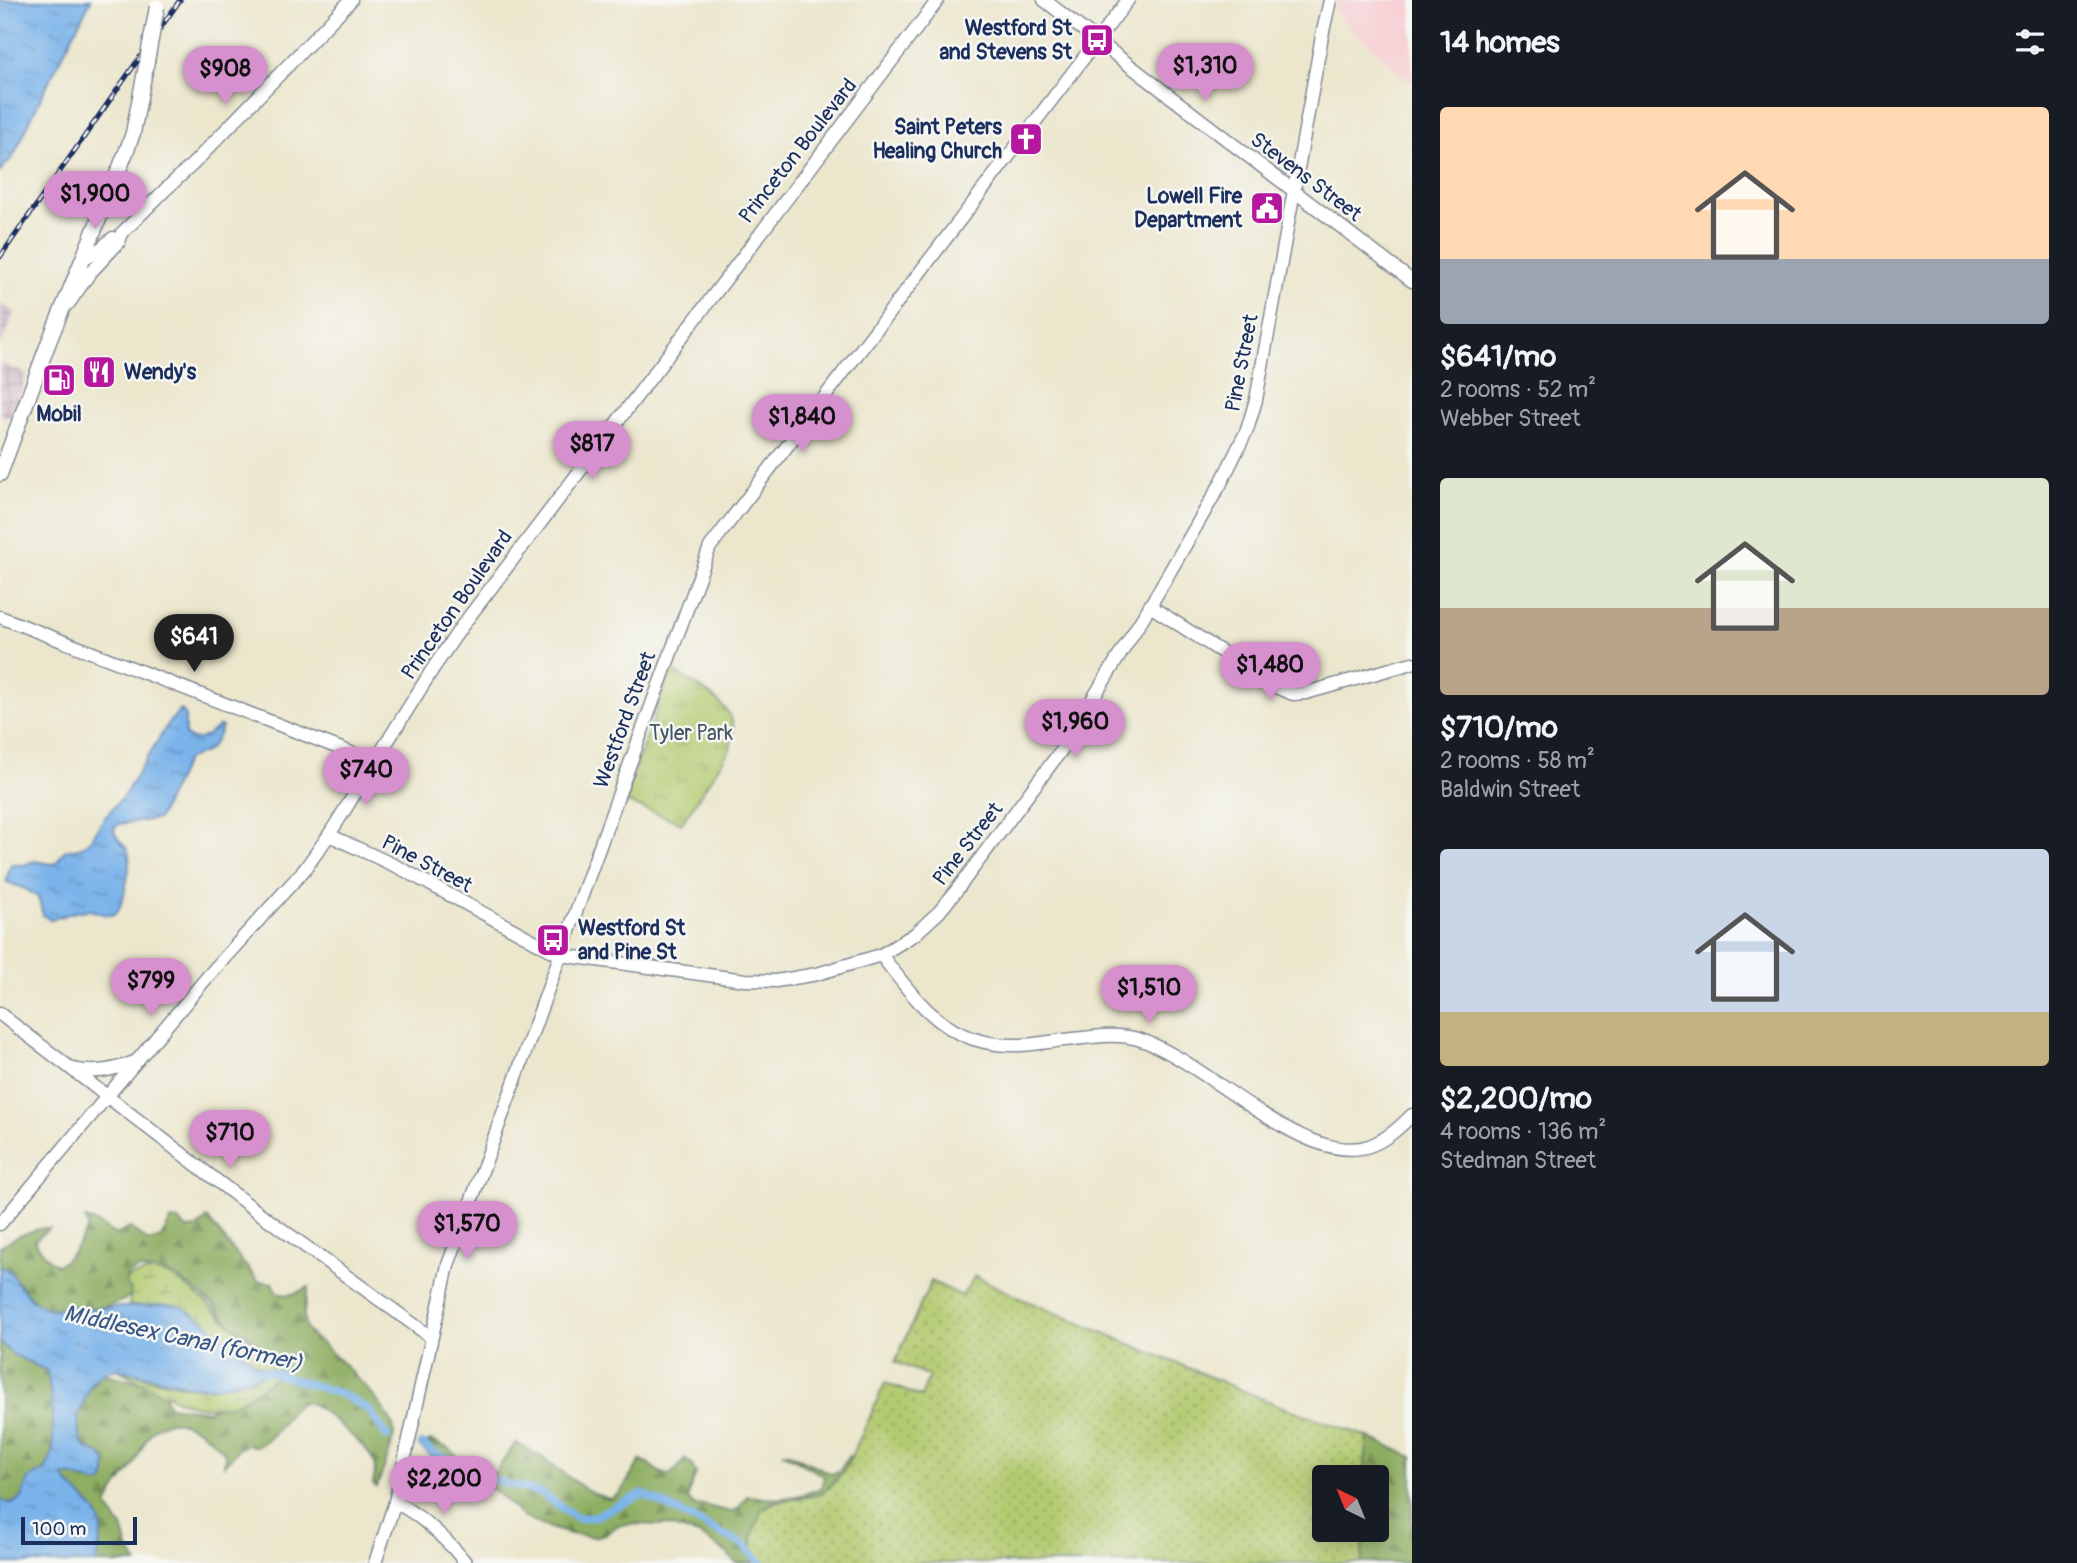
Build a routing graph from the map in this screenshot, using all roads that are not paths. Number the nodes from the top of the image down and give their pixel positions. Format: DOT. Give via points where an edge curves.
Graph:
graph roads {
  1 [pos="351,0"];
  2 [pos="937,0"];
  3 [pos="1044,0"];
  4 [pos="1128,0"];
  5 [pos="1330,0"];
  6 [pos="158,3"];
  7 [pos="1097,41"];
  8 [pos="1294,191"];
  9 [pos="122,233"];
  10 [pos="81,260"];
  11 [pos="1412,281"];
  12 [pos="58,317"];
  13 [pos="0,474"];
  14 [pos="1150,606"];
  15 [pos="0,617"];
  16 [pos="1412,663"];
  17 [pos="375,762"];
  18 [pos="329,835"];
  19 [pos="560,955"];
  20 [pos="881,955"];
  21 [pos="0,1014"];
  22 [pos="137,1061"];
  23 [pos="70,1069"];
  24 [pos="107,1097"];
  25 [pos="1412,1115"];
  26 [pos="0,1224"];
  27 [pos="431,1337"];
  28 [pos="395,1502"];
  29 [pos="376,1563"];
  30 [pos="466,1563"];
  1 -- 9 [label="street"];
  2 -- 17 [label="street, Princeton Boulevard" via="462,626"];
  3 -- 7 [label="street, Stevens Street"];
  4 -- 7 [label="street, Westford Street"];
  5 -- 8 [label="street, Pine Street"];
  6 -- 10 [label="main road, bridge" via="133,133"];
  7 -- 8 [label="street, Stevens Street"];
  7 -- 19 [label="street, Westford Street" via="710,547"];
  8 -- 11 [label="street, Stevens Street"];
  8 -- 14 [label="street, Pine Street" via="1251,420 1221,483"];
  9 -- 10 [label="street"];
  9 -- 12 [label="street"];
  10 -- 12 [label="main road"];
  12 -- 13 [label="main road"];
  14 -- 16 [label="street" via="1292,694"];
  14 -- 20 [label="street, Pine Street" via="1049,770 956,891 924,927"];
  15 -- 17 [label="street"];
  17 -- 18 [label="street, Princeton Boulevard"];
  18 -- 19 [label="street, Pine Street"];
  18 -- 22 [label="street, Princeton Boulevard" via="305,869"];
  19 -- 20 [label="street, Pine Street" via="776,982"];
  19 -- 27 [label="street, Westford Street" via="448,1265"];
  20 -- 25 [label="street" via="929,1013 956,1032 1009,1045 1106,1035 1135,1038 1177,1056 1286,1128 1323,1145 1367,1147 1388,1137"];
  21 -- 23 [label="street"];
  22 -- 23 [label="street" via="102,1072"];
  22 -- 24 [label="street, Princeton Boulevard"];
  23 -- 24 [label="street"];
  24 -- 26 [label="street, Princeton Boulevard"];
  24 -- 27 [label="street"];
  27 -- 28 [label="street, Westford Street"];
  28 -- 29 [label="street, Westford Street"];
  28 -- 30 [label="street" via="427,1523"];
}
